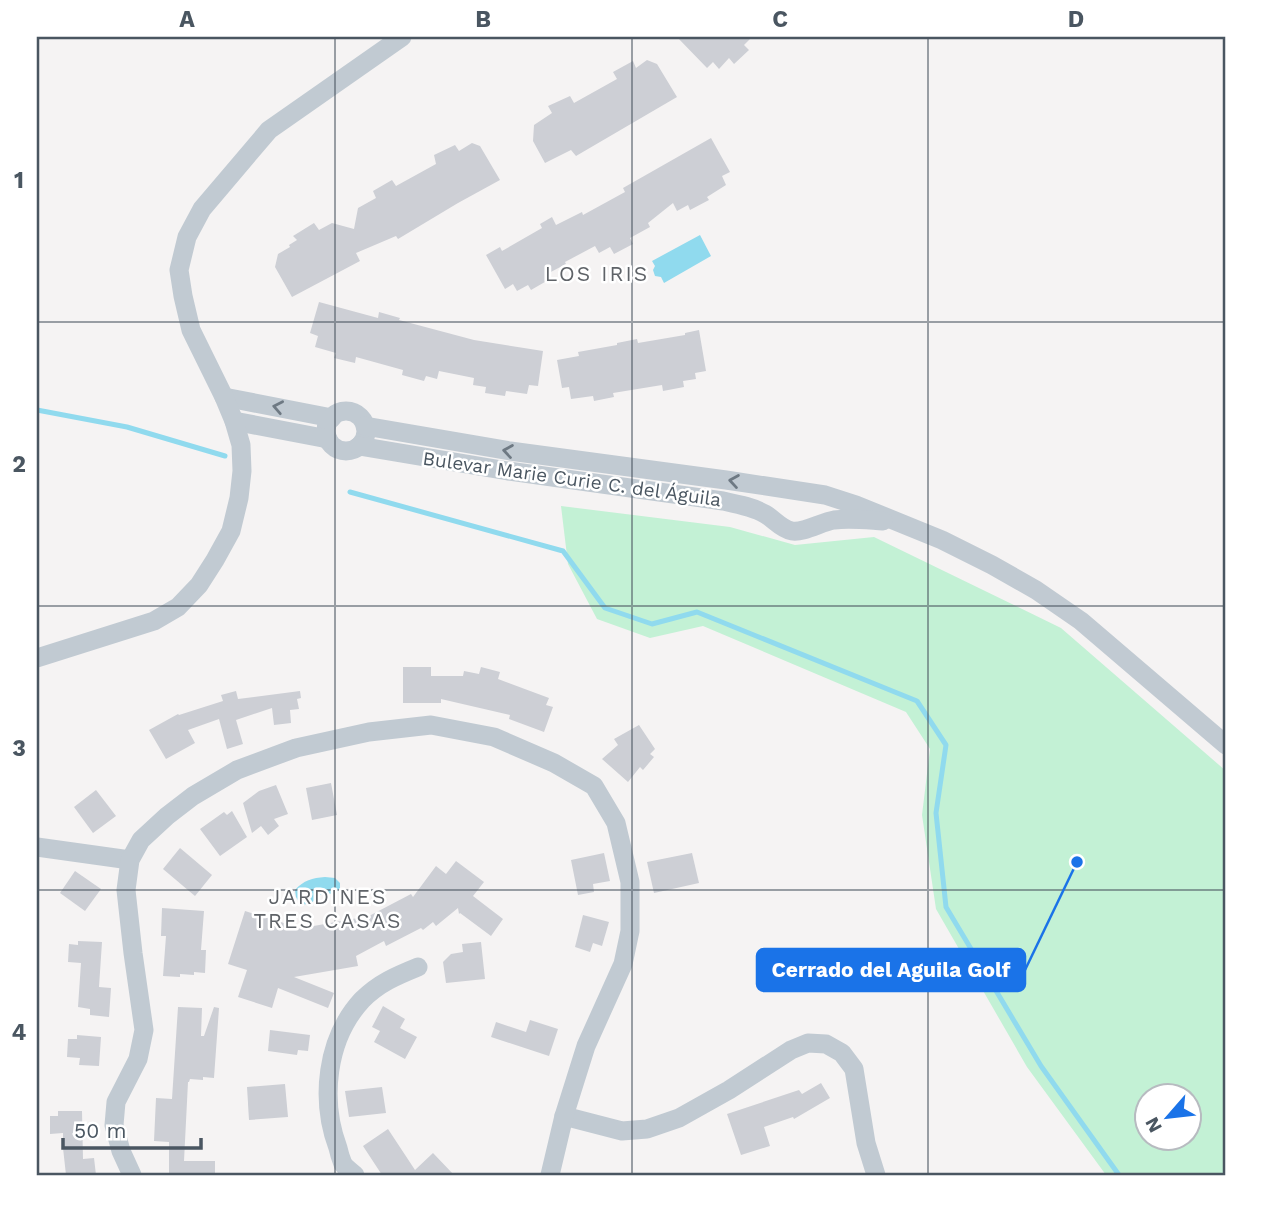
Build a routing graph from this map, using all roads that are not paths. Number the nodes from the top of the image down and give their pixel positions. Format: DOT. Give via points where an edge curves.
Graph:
graph roads {
  1 [pos="402,37"];
  2 [pos="225,397"];
  3 [pos="332,418"];
  4 [pos="234,421"];
  5 [pos="365,426"];
  6 [pos="328,439"];
  7 [pos="359,446"];
  8 [pos="796,491"];
  9 [pos="894,521"];
  10 [pos="781,526"];
  11 [pos="804,529"];
  12 [pos="37,658"];
  13 [pos="1226,745"];
  14 [pos="37,847"];
  15 [pos="131,860"];
  16 [pos="418,967"];
  17 [pos="564,1116"];
  18 [pos="132,1175"];
  19 [pos="355,1175"];
  20 [pos="550,1175"];
  21 [pos="876,1175"];
  1 -- 2 [label="street" via="269,130 202,208 187,237 179,270 191,330"];
  3 -- 2 [label="street, one-way"];
  2 -- 4 [label="street"];
  3 -- 5 [label="street" via="351,412"];
  3 -- 6 [label="street"];
  4 -- 6 [label="street"];
  4 -- 12 [label="street" via="241,445 239,498 231,531 199,585 178,607 154,621"];
  5 -- 7 [label="street" via="365,439"];
  8 -- 5 [label="street, Bulevar Marie Curie C. del Águila, one-way"];
  6 -- 7 [label="street" via="342,451"];
  7 -- 10 [label="street, Bulevar Marie Curie C. del Águila" via="739,504"];
  8 -- 9 [label="street, Bulevar Marie Curie C. del Águila" via="825,495"];
  8 -- 10 [label="street" via="784,493 776,504"];
  8 -- 11 [label="street" via="812,502 814,510"];
  9 -- 11 [label="street, Bulevar Marie Curie C. del Águila" via="835,520"];
  9 -- 13 [label="street, Bulevar Marie Curie C. del Águila" via="942,540 1036,590 1081,621"];
  10 -- 11 [label="street, Bulevar Marie Curie C. del Águila"];
  14 -- 15 [label="street"];
  15 -- 17 [label="street" via="141,840 167,816 237,770 296,748 369,732 431,725 494,737 594,786 616,822 630,882 630,931 623,964 586,1046"];
  15 -- 18 [label="street" via="126,890 144,1030 138,1059 116,1102 114,1125"];
  16 -- 19 [label="street" via="386,980 362,1000 343,1026 331,1063 327,1102 332,1132 343,1164"];
  17 -- 20 [label="street"];
  17 -- 21 [label="street" via="622,1131 647,1129 679,1118 791,1049 808,1043 826,1044 842,1053 854,1069"];
}
